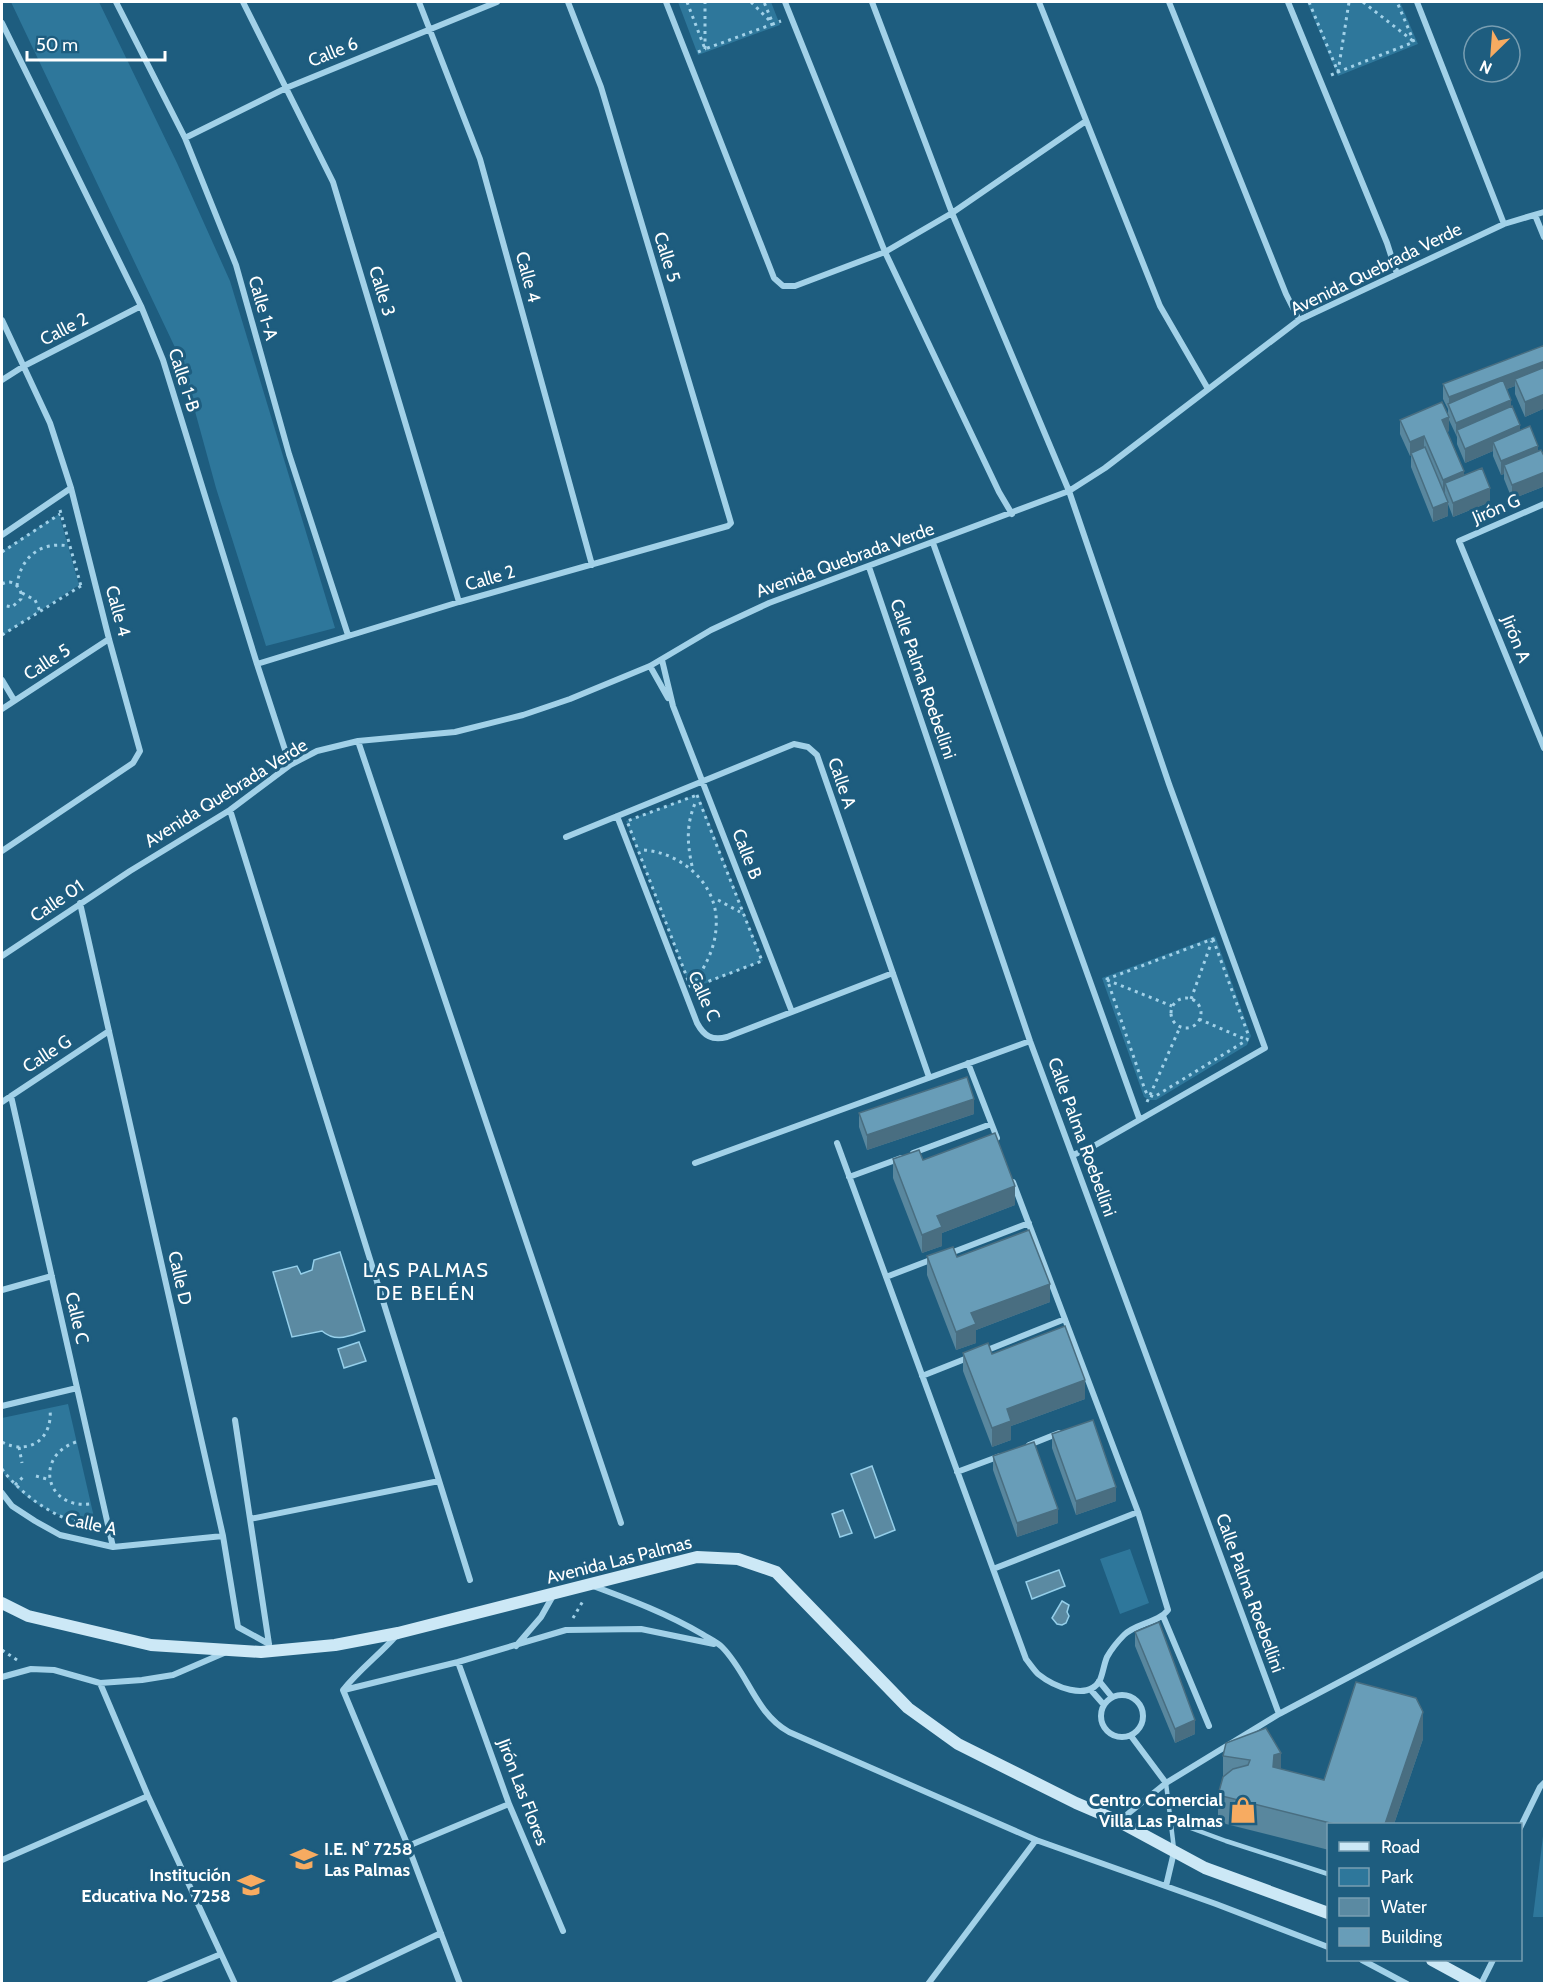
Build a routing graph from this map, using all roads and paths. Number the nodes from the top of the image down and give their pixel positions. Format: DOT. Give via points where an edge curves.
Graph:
graph roads {
  1 [pos="116,2"];
  2 [pos="243,2"];
  3 [pos="419,2"];
  4 [pos="497,2"];
  5 [pos="568,2"];
  6 [pos="666,2"];
  7 [pos="687,2"];
  8 [pos="705,2"];
  9 [pos="751,2"];
  10 [pos="764,2"];
  11 [pos="786,2"];
  12 [pos="872,2"];
  13 [pos="1039,2"];
  14 [pos="1169,2"];
  15 [pos="1288,2"];
  16 [pos="1309,2"];
  17 [pos="1348,2"];
  18 [pos="1363,2"];
  19 [pos="1397,2"];
  20 [pos="1417,2"];
  21 [pos="792,18"];
  22 [pos="2,22"];
  23 [pos="773,24"];
  24 [pos="430,28"];
  25 [pos="1430,36"];
  26 [pos="1414,42"];
  27 [pos="705,49"];
  28 [pos="687,57"];
  29 [pos="1338,72"];
  30 [pos="1319,80"];
  31 [pos="286,88"];
  32 [pos="1086,121"];
  33 [pos="185,138"];
  34 [pos="1545,212"];
  35 [pos="952,213"];
  36 [pos="1535,215"];
  37 [pos="1504,224"];
  38 [pos="1545,237"];
  39 [pos="885,252"];
  40 [pos="1397,274"];
  41 [pos="141,306"];
  42 [pos="2,320"];
  43 [pos="1299,320"];
  44 [pos="24,366"];
  45 [pos="2,380"];
  46 [pos="1208,389"];
  47 [pos="71,488"];
  48 [pos="1069,491"];
  49 [pos="56,498"];
  50 [pos="75,504"];
  51 [pos="1545,504"];
  52 [pos="61,513"];
  53 [pos="1012,514"];
  54 [pos="731,523"];
  55 [pos="2,535"];
  56 [pos="1459,541"];
  57 [pos="933,543"];
  58 [pos="70,546"];
  59 [pos="2,552"];
  60 [pos="592,565"];
  61 [pos="869,567"];
  62 [pos="94,578"];
  63 [pos="2,584"];
  64 [pos="17,586"];
  65 [pos="81,586"];
  66 [pos="21,593"];
  67 [pos="459,602"];
  68 [pos="2,605"];
  69 [pos="40,611"];
  70 [pos="2,635"];
  71 [pos="348,635"];
  72 [pos="109,639"];
  73 [pos="662,660"];
  74 [pos="257,664"];
  75 [pos="650,666"];
  76 [pos="2,680"];
  77 [pos="14,700"];
  78 [pos="673,706"];
  79 [pos="2,709"];
  80 [pos="358,741"];
  81 [pos="1545,748"];
  82 [pos="290,765"];
  83 [pos="702,781"];
  84 [pos="698,796"];
  85 [pos="230,810"];
  86 [pos="617,816"];
  87 [pos="566,837"];
  88 [pos="2,850"];
  89 [pos="638,850"];
  90 [pos="692,866"];
  91 [pos="130,871"];
  92 [pos="718,900"];
  93 [pos="80,903"];
  94 [pos="743,912"];
  95 [pos="1213,939"];
  96 [pos="2,956"];
  97 [pos="893,974"];
  98 [pos="1107,980"];
  99 [pos="1091,985"];
  100 [pos="691,988"];
  101 [pos="1191,999"];
  102 [pos="1172,1006"];
  103 [pos="792,1012"];
  104 [pos="1199,1019"];
  105 [pos="1180,1027"];
  106 [pos="109,1031"];
  107 [pos="1247,1040"];
  108 [pos="1030,1041"];
  109 [pos="1265,1048"];
  110 [pos="968,1063"];
  111 [pos="929,1077"];
  112 [pos="11,1096"];
  113 [pos="1150,1096"];
  114 [pos="2,1102"];
  115 [pos="1139,1118"];
  116 [pos="991,1124"];
  117 [pos="837,1143"];
  118 [pos="999,1146"];
  119 [pos="1073,1155"];
  120 [pos="695,1163"];
  121 [pos="849,1177"];
  122 [pos="1012,1179"];
  123 [pos="1029,1223"];
  124 [pos="52,1276"];
  125 [pos="886,1277"];
  126 [pos="2,1290"];
  127 [pos="1065,1319"];
  128 [pos="922,1376"];
  129 [pos="77,1388"];
  130 [pos="2,1406"];
  131 [pos="50,1409"];
  132 [pos="1102,1417"];
  133 [pos="235,1419"];
  134 [pos="1090,1421"];
  135 [pos="1068,1430"];
  136 [pos="74,1433"];
  137 [pos="2,1442"];
  138 [pos="76,1442"];
  139 [pos="19,1447"];
  140 [pos="1024,1447"];
  141 [pos="1013,1451"];
  142 [pos="78,1452"];
  143 [pos="22,1463"];
  144 [pos="2,1469"];
  145 [pos="957,1472"];
  146 [pos="24,1476"];
  147 [pos="36,1476"];
  148 [pos="50,1480"];
  149 [pos="439,1481"];
  150 [pos="15,1485"];
  151 [pos="2,1493"];
  152 [pos="88,1494"];
  153 [pos="1138,1512"];
  154 [pos="92,1515"];
  155 [pos="250,1519"];
  156 [pos="621,1523"];
  157 [pos="223,1536"];
  158 [pos="113,1547"];
  159 [pos="993,1569"];
  160 [pos="1545,1574"];
  161 [pos="470,1580"];
  162 [pos="590,1585"];
  163 [pos="555,1594"];
  164 [pos="2,1603"];
  165 [pos="1163,1616"];
  166 [pos="566,1630"];
  167 [pos="398,1633"];
  168 [pos="516,1646"];
  169 [pos="721,1646"];
  170 [pos="270,1647"];
  171 [pos="230,1650"];
  172 [pos="458,1662"];
  173 [pos="2,1677"];
  174 [pos="1099,1681"];
  175 [pos="100,1683"];
  176 [pos="1090,1689"];
  177 [pos="343,1690"];
  178 [pos="1112,1697"];
  179 [pos="1104,1705"];
  180 [pos="1279,1714"];
  181 [pos="1209,1726"];
  182 [pos="1131,1736"];
  183 [pos="1545,1783"];
  184 [pos="1166,1784"];
  185 [pos="148,1796"];
  186 [pos="509,1804"];
  187 [pos="1169,1820"];
  188 [pos="1118,1821"];
  189 [pos="1522,1826"];
  190 [pos="1036,1840"];
  191 [pos="408,1846"];
  192 [pos="1174,1852"];
  193 [pos="2,1860"];
  194 [pos="1327,1873"];
  195 [pos="1166,1886"];
  196 [pos="1327,1912"];
  197 [pos="563,1931"];
  198 [pos="441,1933"];
  199 [pos="1327,1946"];
  200 [pos="221,1954"];
  201 [pos="1366,1961"];
  202 [pos="1436,1961"];
  203 [pos="1492,1961"];
  204 [pos="149,1983"];
  205 [pos="235,1983"];
  206 [pos="334,1983"];
  207 [pos="460,1983"];
  208 [pos="928,1983"];
  209 [pos="1407,1983"];
  210 [pos="1476,1983"];
  211 [pos="1481,1983"];
  1 -- 33 [label="street, Calle 1-A"];
  2 -- 31 [label="street, Calle 3"];
  3 -- 24 [label="street, Calle 4"];
  4 -- 24 [label="street, Calle 6"];
  5 -- 54 [label="street, Calle 5" via="601,87"];
  6 -- 28 [label="street"];
  7 -- 27 [label="path"];
  8 -- 27 [label="path"];
  9 -- 23 [label="path"];
  10 -- 23 [label="path"];
  11 -- 21 [label="street"];
  12 -- 35 [label="street"];
  13 -- 32 [label="street"];
  14 -- 43 [label="street"];
  15 -- 30 [label="street"];
  16 -- 29 [label="path"];
  17 -- 29 [label="path"];
  18 -- 26 [label="path"];
  19 -- 26 [label="path"];
  20 -- 25 [label="street"];
  21 -- 23 [label="path"];
  21 -- 39 [label="street"];
  22 -- 41 [label="street, Calle 1-B"];
  23 -- 27 [label="path"];
  24 -- 31 [label="street, Calle 6"];
  24 -- 60 [label="street, Calle 4" via="480,159"];
  25 -- 26 [label="path"];
  25 -- 37 [label="street"];
  26 -- 29 [label="path"];
  27 -- 28 [label="path"];
  28 -- 39 [label="street" via="774,278 783,286 795,286"];
  29 -- 30 [label="path"];
  30 -- 40 [label="street"];
  31 -- 33 [label="street, Calle 6"];
  31 -- 67 [label="street, Calle 3" via="333,182"];
  32 -- 35 [label="street"];
  32 -- 46 [label="street" via="1160,306"];
  33 -- 71 [label="street, Calle 1-A" via="236,266 289,454"];
  34 -- 36 [label="street, Avenida Quebrada Verde"];
  35 -- 39 [label="street"];
  35 -- 48 [label="street"];
  36 -- 37 [label="street, Avenida Quebrada Verde"];
  36 -- 38 [label="street"];
  37 -- 40 [label="street, Avenida Quebrada Verde"];
  39 -- 53 [label="street"];
  40 -- 43 [label="street, Avenida Quebrada Verde"];
  41 -- 44 [label="street, Calle 2"];
  41 -- 74 [label="street, Calle 1-B" via="163,360"];
  42 -- 44 [label="street, Calle 4"];
  43 -- 46 [label="street, Avenida Quebrada Verde"];
  44 -- 45 [label="street, Calle 2"];
  44 -- 47 [label="street, Calle 4" via="50,423"];
  46 -- 48 [label="street, Avenida Quebrada Verde"];
  47 -- 49 [label="street"];
  47 -- 50 [label="street, Calle 4"];
  48 -- 53 [label="street, Avenida Quebrada Verde"];
  48 -- 109 [label="street"];
  49 -- 52 [label="path"];
  49 -- 55 [label="street"];
  50 -- 52 [label="path"];
  50 -- 62 [label="street, Calle 4"];
  51 -- 56 [label="street, Jirón G"];
  52 -- 58 [label="path"];
  52 -- 59 [label="path"];
  53 -- 57 [label="street, Avenida Quebrada Verde"];
  54 -- 60 [label="street, Calle 2"];
  56 -- 81 [label="street, Jirón A"];
  57 -- 61 [label="street, Avenida Quebrada Verde"];
  57 -- 99 [label="street"];
  58 -- 64 [label="path" via="51,545 34,552 21,567"];
  58 -- 65 [label="path"];
  60 -- 67 [label="street, Calle 2"];
  61 -- 73 [label="street, Avenida Quebrada Verde" via="768,603 711,630"];
  61 -- 108 [label="street, Calle Palma Roebellini"];
  62 -- 65 [label="path"];
  62 -- 72 [label="street, Calle 4"];
  63 -- 64 [label="path" via="10,582"];
  64 -- 66 [label="path"];
  65 -- 69 [label="path"];
  66 -- 68 [label="path" via="21,599 12,607"];
  66 -- 69 [label="path" via="35,600"];
  67 -- 71 [label="street, Calle 2"];
  69 -- 70 [label="path"];
  71 -- 74 [label="street, Calle 2"];
  72 -- 77 [label="street, Calle 5"];
  72 -- 88 [label="street, Calle 4" via="140,751 133,763"];
  73 -- 75 [label="street, Avenida Quebrada Verde"];
  73 -- 78 [label="street, Calle B"];
  74 -- 82 [label="street, Calle 1-B"];
  75 -- 78 [label="street, Calle B"];
  75 -- 80 [label="street, Avenida Quebrada Verde" via="523,715 455,732"];
  76 -- 77 [label="street"];
  77 -- 79 [label="street, Calle 5"];
  78 -- 83 [label="street, Calle B"];
  80 -- 82 [label="street, Avenida Quebrada Verde" via="317,751"];
  80 -- 156 [label="street"];
  82 -- 85 [label="street, Avenida Quebrada Verde"];
  83 -- 86 [label="street, Calle A"];
  83 -- 97 [label="street, Calle A" via="794,744 813,750"];
  83 -- 103 [label="street, Calle B"];
  84 -- 89 [label="path" via="627,821"];
  84 -- 90 [label="path" via="687,831"];
  84 -- 94 [label="path"];
  85 -- 91 [label="street, Avenida Quebrada Verde"];
  85 -- 149 [label="street"];
  86 -- 87 [label="street, Calle A"];
  86 -- 103 [label="street, Calle C" via="705,1035 727,1037"];
  89 -- 100 [label="path"];
  89 -- 100 [label="path" via="669,855 687,866 707,889 714,907 714,945"];
  91 -- 93 [label="street, Calle 01"];
  92 -- 94 [label="path"];
  93 -- 96 [label="street, Calle 01"];
  93 -- 106 [label="street, Calle D"];
  94 -- 100 [label="path" via="762,961"];
  95 -- 98 [label="path"];
  95 -- 101 [label="path"];
  95 -- 107 [label="path"];
  97 -- 103 [label="street, Calle C"];
  97 -- 111 [label="street, Calle A"];
  98 -- 99 [label="path"];
  98 -- 102 [label="path"];
  98 -- 113 [label="path"];
  99 -- 115 [label="street"];
  101 -- 102 [label="path" via="1180,999"];
  101 -- 104 [label="path" via="1201,1010"];
  102 -- 105 [label="path" via="1171,1018"];
  104 -- 105 [label="path" via="1191,1027"];
  104 -- 107 [label="path"];
  105 -- 113 [label="path"];
  106 -- 112 [label="street, Calle G"];
  106 -- 157 [label="street, Calle D"];
  107 -- 109 [label="path"];
  107 -- 113 [label="path"];
  108 -- 110 [label="street"];
  108 -- 119 [label="street, Calle Palma Roebellini"];
  109 -- 115 [label="street"];
  110 -- 111 [label="street"];
  110 -- 116 [label="street"];
  111 -- 120 [label="street"];
  112 -- 114 [label="street, Calle G"];
  112 -- 124 [label="street, Calle C"];
  113 -- 115 [label="path"];
  115 -- 119 [label="street"];
  116 -- 118 [label="street"];
  116 -- 121 [label="street"];
  117 -- 121 [label="street"];
  119 -- 180 [label="street, Calle Palma Roebellini"];
  121 -- 125 [label="street"];
  122 -- 123 [label="street"];
  123 -- 125 [label="street"];
  123 -- 127 [label="street"];
  124 -- 126 [label="street"];
  124 -- 129 [label="street, Calle C"];
  125 -- 128 [label="street"];
  127 -- 128 [label="street"];
  127 -- 132 [label="street"];
  128 -- 145 [label="street"];
  129 -- 130 [label="street"];
  129 -- 158 [label="street, Calle C"];
  131 -- 139 [label="path" via="45,1435 34,1444"];
  132 -- 134 [label="street"];
  132 -- 153 [label="street"];
  133 -- 155 [label="street"];
  135 -- 140 [label="street"];
  136 -- 138 [label="path"];
  137 -- 139 [label="path"];
  138 -- 142 [label="path"];
  138 -- 148 [label="path" via="64,1447 54,1458"];
  139 -- 143 [label="path"];
  141 -- 145 [label="street"];
  144 -- 150 [label="path"];
  145 -- 159 [label="street"];
  146 -- 150 [label="path"];
  147 -- 148 [label="path"];
  148 -- 152 [label="path" via="55,1492 67,1502 90,1504"];
  149 -- 155 [label="street"];
  149 -- 161 [label="street"];
  150 -- 154 [label="path" via="51,1511 77,1522 95,1525"];
  151 -- 158 [label="street, Calle A" via="12,1506 60,1535"];
  153 -- 159 [label="street"];
  153 -- 165 [label="street" via="1168,1610"];
  155 -- 170 [label="street"];
  157 -- 158 [label="street, Calle A"];
  157 -- 170 [label="street, Calle D" via="238,1627"];
  159 -- 176 [label="street" via="1026,1659 1038,1674 1081,1692"];
  160 -- 180 [label="street"];
  162 -- 163 [label="main road, Avenida Las Palmas"];
  162 -- 166 [label="path"];
  162 -- 169 [label="street" via="657,1610"];
  162 -- 188 [label="main road, Avenida Las Palmas" via="697,1557 738,1559 776,1572 908,1708 958,1744"];
  163 -- 167 [label="main road, Avenida Las Palmas"];
  163 -- 168 [label="street"];
  164 -- 171 [label="main road, Avenida Las Palmas" via="28,1616 151,1645"];
  165 -- 174 [label="street" via="1126,1633 1107,1656"];
  165 -- 181 [label="street"];
  166 -- 168 [label="street"];
  166 -- 169 [label="street" via="641,1629"];
  167 -- 170 [label="main road, Avenida Las Palmas" via="335,1645"];
  167 -- 177 [label="street"];
  168 -- 172 [label="street"];
  169 -- 190 [label="street" via="761,1707 778,1725"];
  170 -- 171 [label="main road, Avenida Las Palmas"];
  171 -- 175 [label="street" via="173,1675"];
  172 -- 177 [label="street"];
  172 -- 186 [label="street, Jirón Las Flores"];
  173 -- 175 [label="street" via="31,1670 54,1670"];
  174 -- 176 [label="street"];
  174 -- 178 [label="street"];
  175 -- 185 [label="street"];
  176 -- 179 [label="street"];
  177 -- 191 [label="street"];
  178 -- 179 [label="street"];
  178 -- 182 [label="street" via="1130,1696 1143,1709 1140,1728"];
  179 -- 182 [label="street" via="1101,1718 1106,1730 1117,1737"];
  180 -- 184 [label="street"];
  182 -- 184 [label="street"];
  183 -- 189 [label="street"];
  184 -- 187 [label="lane"];
  184 -- 188 [label="street"];
  185 -- 193 [label="street"];
  185 -- 200 [label="street"];
  186 -- 191 [label="street"];
  186 -- 197 [label="street, Jirón Las Flores"];
  187 -- 192 [label="lane"];
  187 -- 194 [label="lane"];
  188 -- 192 [label="main road, Avenida Las Palmas"];
  190 -- 195 [label="street"];
  190 -- 208 [label="street"];
  191 -- 198 [label="street"];
  192 -- 195 [label="street"];
  192 -- 196 [label="main road, Avenida Las Palmas" via="1205,1868"];
  195 -- 199 [label="street"];
  198 -- 206 [label="street"];
  198 -- 207 [label="street"];
  200 -- 204 [label="street"];
  200 -- 205 [label="street"];
  201 -- 209 [label="street"];
  202 -- 210 [label="main road"];
  203 -- 211 [label="street"];
}
